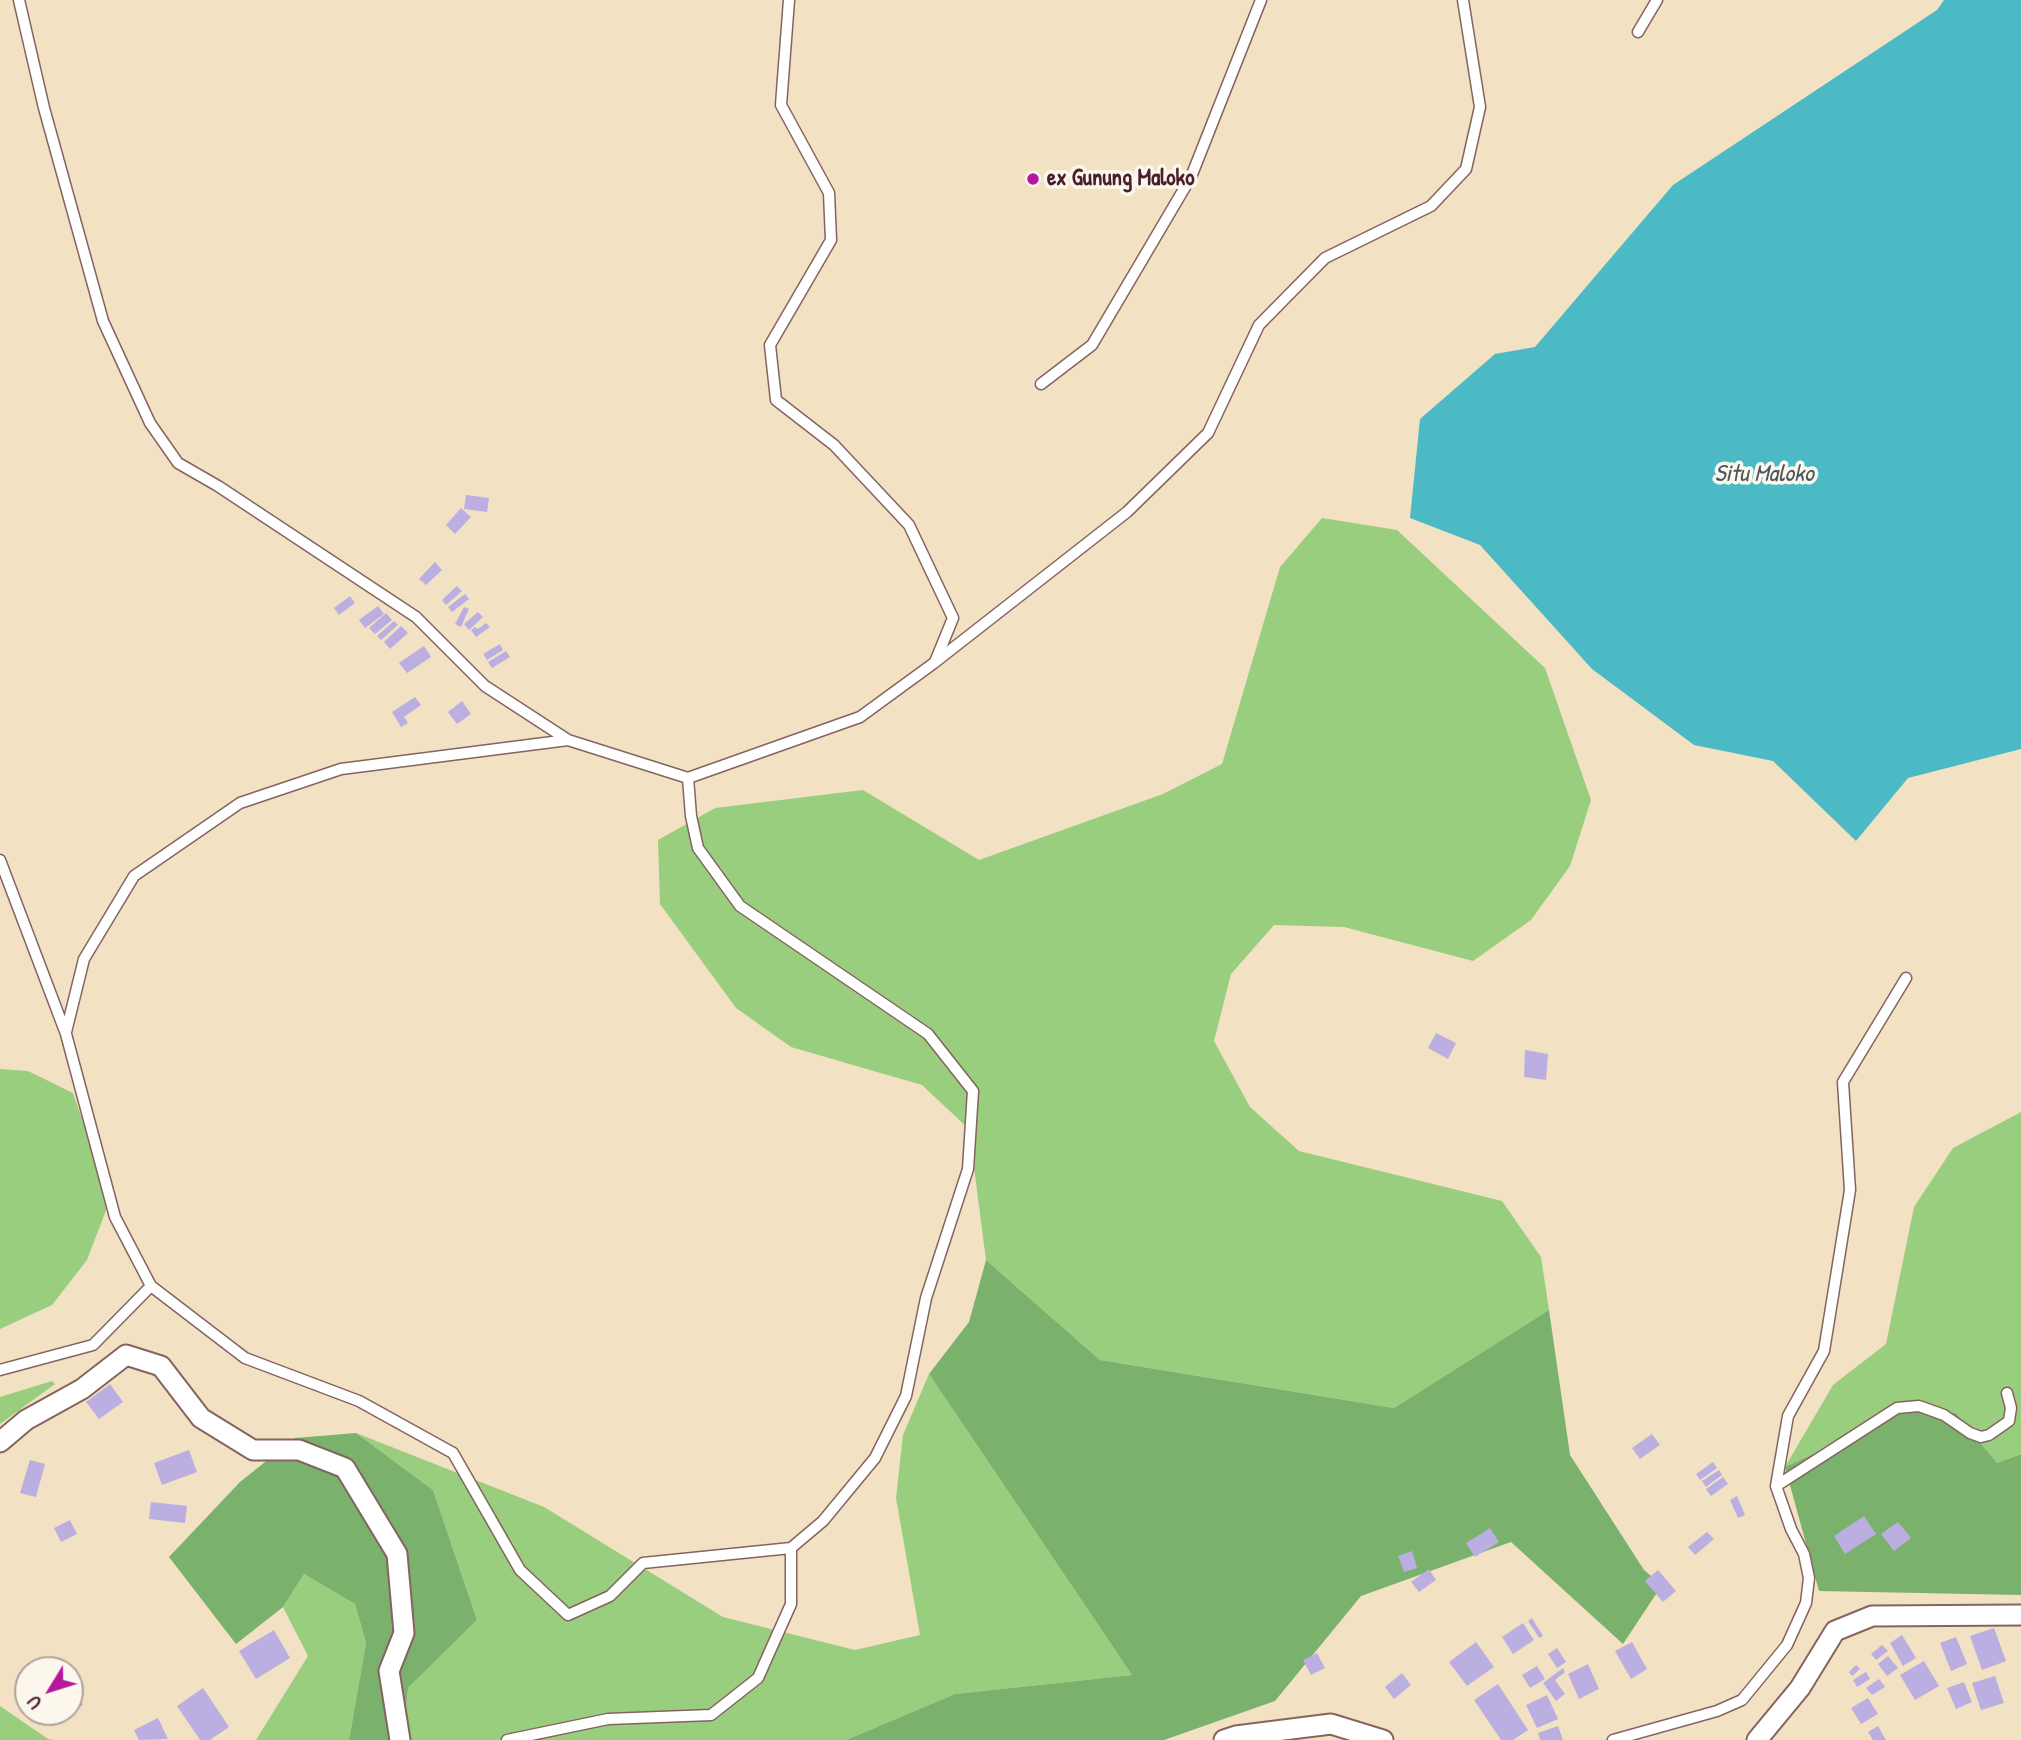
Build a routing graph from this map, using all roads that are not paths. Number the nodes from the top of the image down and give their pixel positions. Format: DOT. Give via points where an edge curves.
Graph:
graph roads {
  1 [pos="19,0"];
  2 [pos="789,0"];
  3 [pos="1261,0"];
  4 [pos="1463,0"];
  5 [pos="1657,0"];
  6 [pos="1638,32"];
  7 [pos="1041,384"];
  8 [pos="934,663"];
  9 [pos="568,740"];
  10 [pos="688,778"];
  11 [pos="0,860"];
  12 [pos="1906,978"];
  13 [pos="66,1034"];
  14 [pos="151,1286"];
  15 [pos="0,1370"];
  16 [pos="2007,1393"];
  17 [pos="0,1442"];
  18 [pos="1776,1486"];
  19 [pos="791,1548"];
  20 [pos="2019,1620"];
  21 [pos="400,1740"];
  22 [pos="507,1740"];
  23 [pos="1224,1740"];
  24 [pos="1383,1740"];
  25 [pos="1613,1740"];
  26 [pos="1757,1740"];
  1 -- 9 [label="lane" via="103,321 150,423 178,463 416,617 485,686"];
  2 -- 8 [label="lane" via="781,105 829,193 831,240 770,345 776,400 834,445 909,525 953,618"];
  3 -- 7 [label="lane" via="1191,177 1092,345"];
  4 -- 8 [label="lane" via="1480,107 1466,169 1431,206 1325,258 1259,325 1208,433 1127,512"];
  5 -- 6 [label="lane"];
  8 -- 10 [label="lane" via="860,717"];
  9 -- 10 [label="lane"];
  9 -- 13 [label="lane" via="341,769 240,803 134,876 84,959"];
  10 -- 19 [label="lane" via="698,848 740,906 928,1034 973,1091 968,1170 926,1298 906,1396 875,1458 823,1521"];
  11 -- 13 [label="lane"];
  12 -- 18 [label="lane" via="1843,1082 1850,1190 1824,1352 1788,1416"];
  13 -- 14 [label="lane" via="115,1217"];
  14 -- 15 [label="lane" via="93,1345"];
  14 -- 19 [label="lane" via="245,1358 359,1401 453,1453 520,1570 568,1615 610,1596 643,1563"];
  16 -- 18 [label="lane" via="2009,1421 1989,1435 1970,1433 1944,1415 1919,1406 1897,1408"];
  17 -- 21 [label="street" via="126,1355 161,1366 201,1418 253,1450 299,1450 345,1468 397,1555 404,1633 389,1671"];
  18 -- 25 [label="lane" via="1809,1578 1806,1603 1787,1645 1742,1700"];
  19 -- 22 [label="lane" via="791,1604 758,1678 711,1715 608,1719"];
  20 -- 26 [label="street" via="1872,1616 1835,1631 1800,1688"];
  23 -- 24 [label="street" via="1331,1724"];
}
